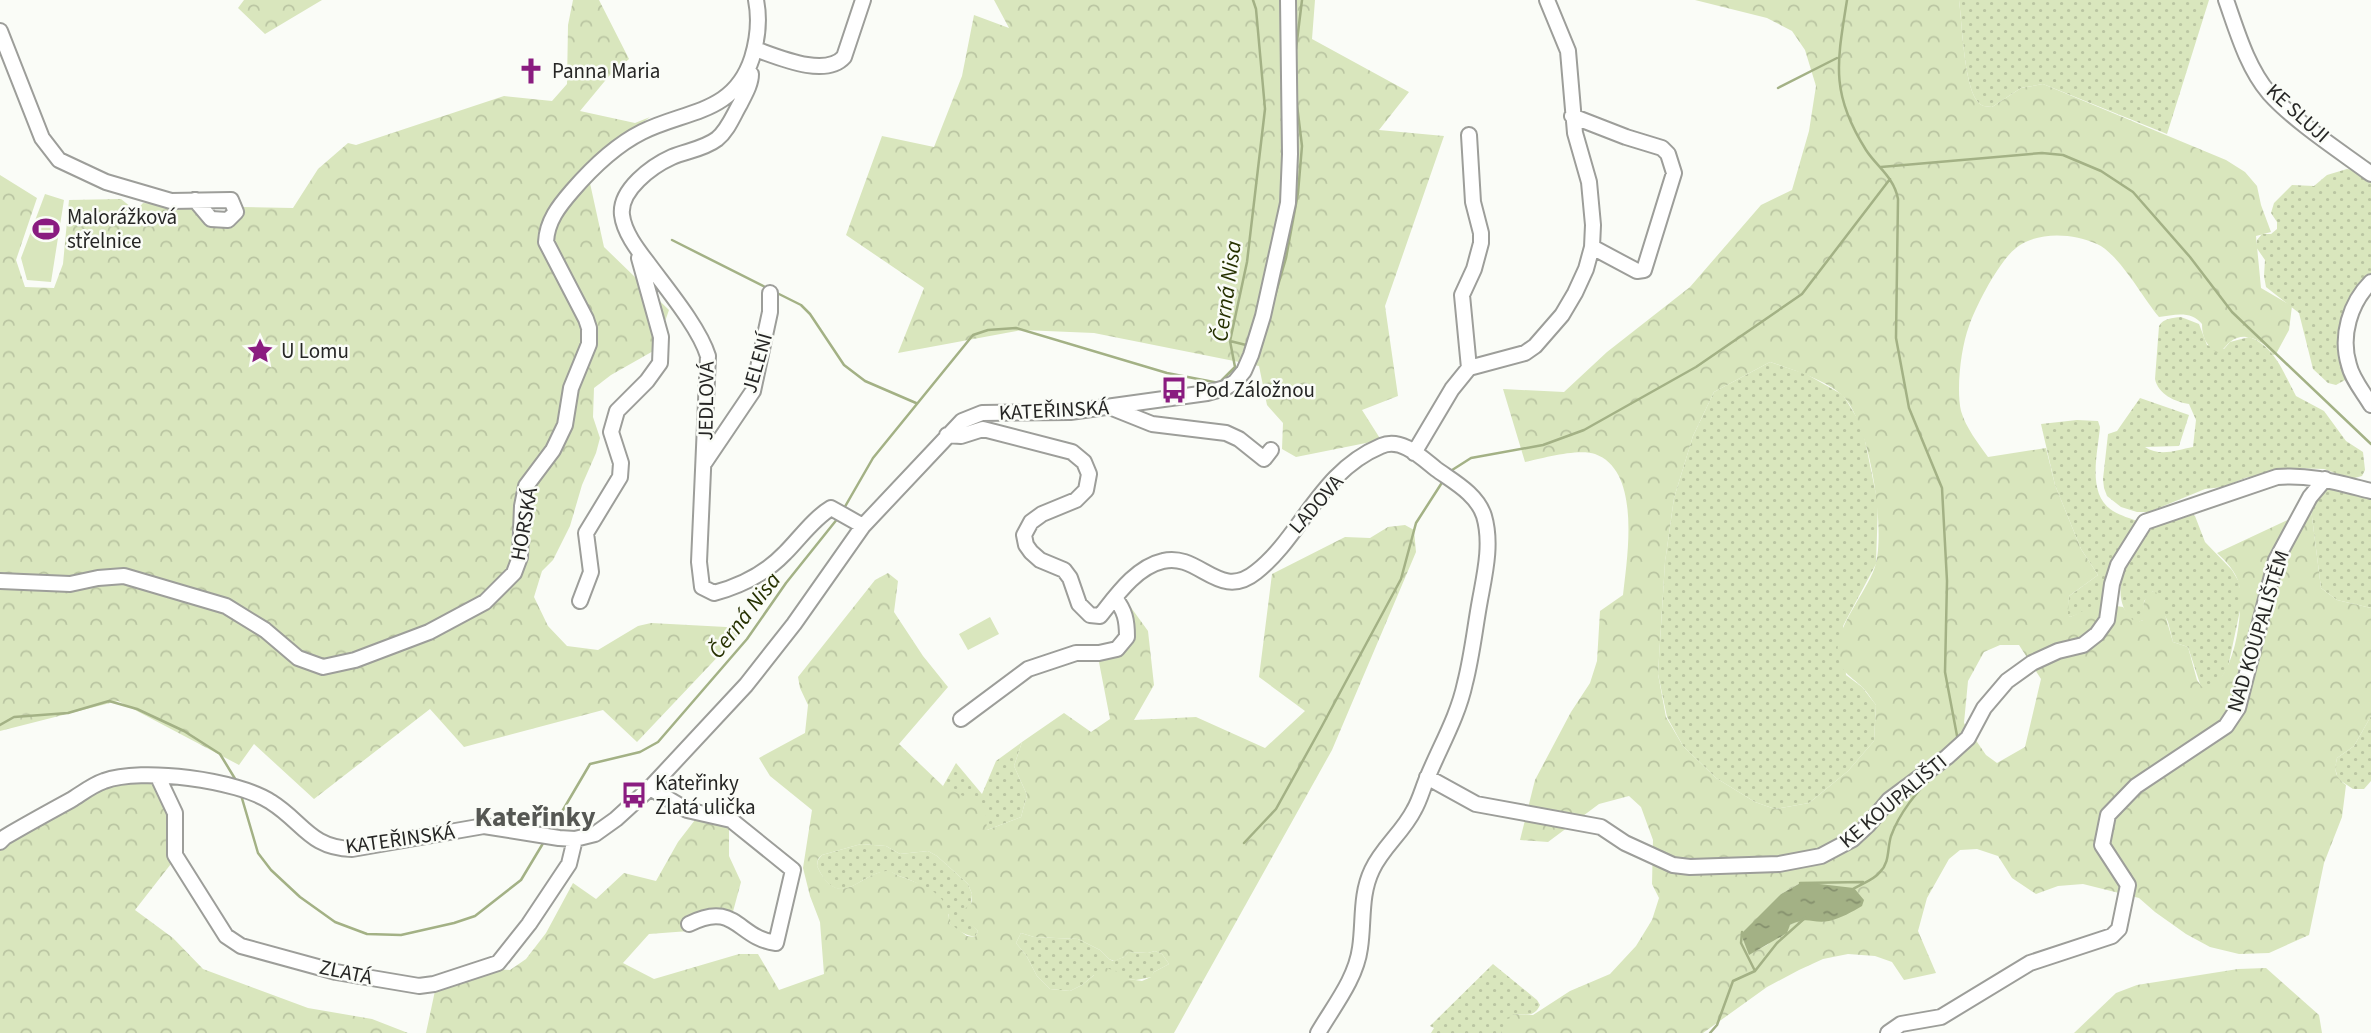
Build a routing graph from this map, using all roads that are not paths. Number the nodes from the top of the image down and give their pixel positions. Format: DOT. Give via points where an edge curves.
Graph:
graph roads {
  1 [pos="756,0"];
  2 [pos="863,0"];
  3 [pos="1288,0"];
  4 [pos="1547,0"];
  5 [pos="2226,0"];
  6 [pos="0,31"];
  7 [pos="752,56"];
  8 [pos="1572,116"];
  9 [pos="1469,135"];
  10 [pos="2371,174"];
  11 [pos="195,200"];
  12 [pos="636,247"];
  13 [pos="1592,247"];
  14 [pos="2371,282"];
  15 [pos="770,293"];
  16 [pos="1469,368"];
  17 [pos="2371,405"];
  18 [pos="1111,408"];
  19 [pos="947,435"];
  20 [pos="1271,450"];
  21 [pos="1415,453"];
  22 [pos="704,463"];
  23 [pos="2325,479"];
  24 [pos="2371,491"];
  25 [pos="857,522"];
  26 [pos="0,581"];
  27 [pos="1115,598"];
  28 [pos="580,601"];
  29 [pos="961,719"];
  30 [pos="158,777"];
  31 [pos="1427,777"];
  32 [pos="650,788"];
  33 [pos="575,839"];
  34 [pos="0,842"];
  35 [pos="689,924"];
  36 [pos="1318,1033"];
  37 [pos="1888,1033"];
  1 -- 7 [label="street, HORSKÁ" via="759,31"];
  2 -- 7 [label="street" via="838,64"];
  3 -- 18 [label="street, KATEŘINSKÁ" via="1288,203 1251,355 1244,371 1225,388"];
  4 -- 8 [label="street" via="1568,51"];
  5 -- 10 [label="street, KE SLUJI" via="2249,61 2269,92"];
  6 -- 11 [label="street" via="53,155 106,182 171,201"];
  7 -- 12 [label="street, JEDLOVÁ" via="748,88 722,134 668,159 643,176 625,198 623,221"];
  7 -- 26 [label="street, HORSKÁ" via="737,87 724,99 640,133 621,146 588,174 552,218 546,242 586,319 589,345 571,388 565,425 526,486 520,557 514,573 485,602 429,632 323,667 298,659 265,630 226,606 124,576 70,584"];
  8 -- 13 [label="street" via="1589,182"];
  8 -- 13 [label="street" via="1662,148 1674,173 1644,270 1637,271"];
  9 -- 16 [label="street" via="1481,243 1462,295"];
  12 -- 22 [label="street, JEDLOVÁ" via="708,356"];
  12 -- 28 [label="street" via="661,337 660,363 617,411 611,432 621,463 620,477 586,533 591,572"];
  13 -- 16 [label="street" via="1576,293 1542,340 1525,353"];
  14 -- 17 [label="street" via="2352,307 2346,331 2348,366"];
  15 -- 22 [label="street, JELENÍ" via="753,391"];
  16 -- 21 [label="street"];
  18 -- 19 [label="street, KATEŘINSKÁ" via="982,413 962,421"];
  18 -- 20 [label="street" via="1152,424 1226,433 1264,459"];
  19 -- 25 [label="street, KATEŘINSKÁ"];
  19 -- 27 [label="street, LADOVA" via="983,429 1072,452 1084,462 1089,474 1086,490 1031,522 1024,535 1026,545 1040,560 1063,570 1079,604 1090,615 1100,616"];
  21 -- 27 [label="street, LADOVA" via="1389,443 1357,461 1331,481 1283,543 1246,578 1226,582 1189,564 1163,561 1140,573"];
  21 -- 31 [label="street, LADOVA" via="1468,492 1483,515 1487,538 1466,682"];
  22 -- 25 [label="street, JEDLOVÁ" via="699,562 702,587 714,593 765,570 831,508"];
  23 -- 24 [label="street, KE KOUPALIŠTI"];
  23 -- 31 [label="street, KE KOUPALIŠTI" via="2277,477 2145,522 2118,565 2107,620 2097,634 2083,645 2032,663 2007,681 1959,746 1889,800 1868,825 1821,856 1779,864 1673,865 1601,827 1476,804"];
  23 -- 37 [label="street, NAD KOUPALIŠTĚM" via="2310,497 2276,560 2238,708 2226,726 2136,786 2108,815 2102,845 2127,885 2119,929 2112,936 2030,963 1941,1017 1901,1024"];
  25 -- 32 [label="street, KATEŘINSKÁ" via="794,624 746,685"];
  27 -- 29 [label="street" via="1125,611 1127,625 1127,637 1117,649 1076,653 1028,669"];
  30 -- 33 [label="street, KATEŘINSKÁ" via="247,789 272,802 325,846 337,849 484,826"];
  30 -- 33 [label="street, ZLATÁ" via="175,813 175,855 226,936 240,946 336,972 419,986 498,963 569,864"];
  30 -- 34 [label="street, KATEŘINSKÁ" via="127,775 103,781"];
  31 -- 36 [label="street, LADOVA" via="1414,811 1370,874 1356,965"];
  32 -- 33 [label="street, KATEŘINSKÁ" via="616,820 595,834"];
  32 -- 35 [label="street" via="687,810 731,820 793,870 776,943 764,942 720,915"];
}
